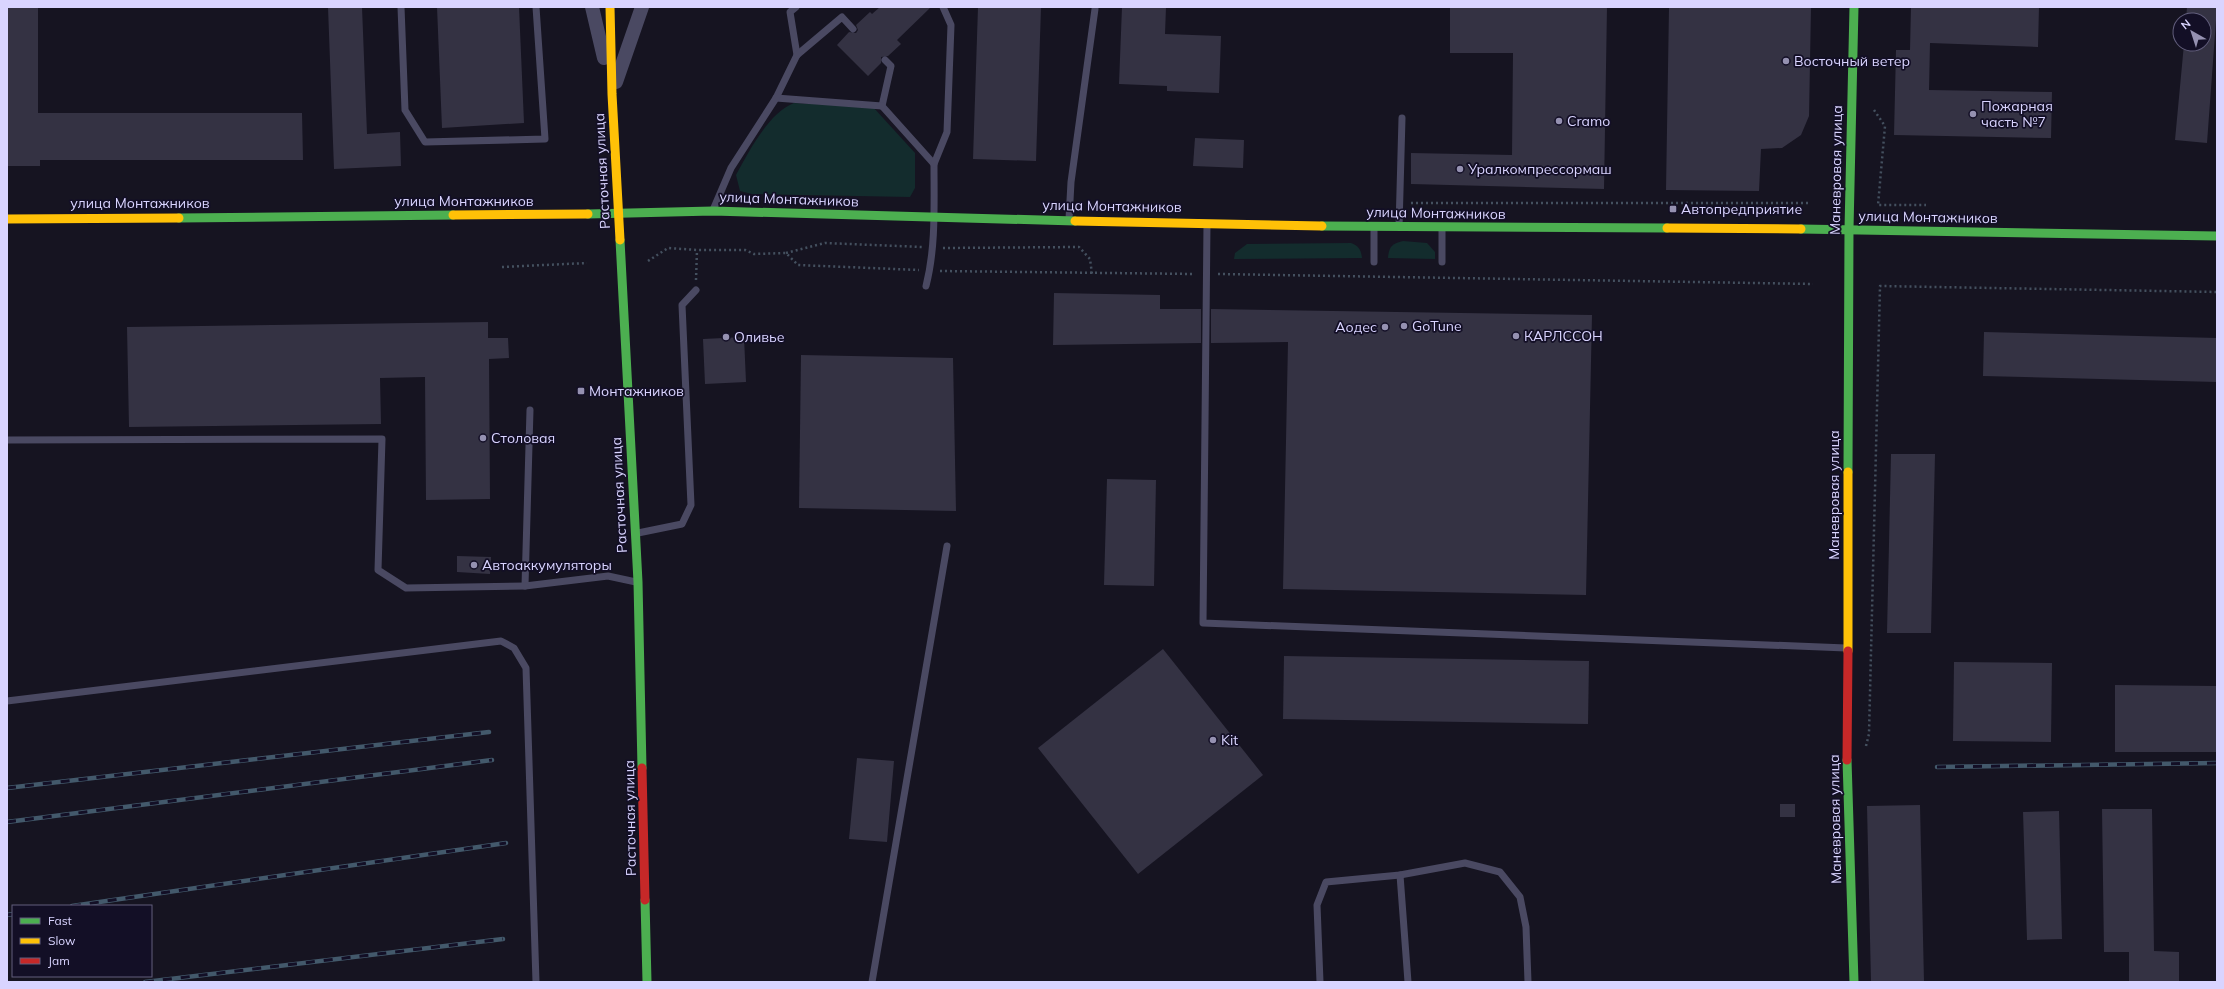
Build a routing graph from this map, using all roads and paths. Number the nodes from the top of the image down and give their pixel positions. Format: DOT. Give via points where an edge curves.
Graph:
graph roads {
  1 [pos="401,7"];
  2 [pos="536,7"];
  3 [pos="592,7"];
  4 [pos="610,7"];
  5 [pos="642,7"];
  6 [pos="796,7"];
  7 [pos="943,7"];
  8 [pos="1854,7"];
  9 [pos="1095,9"];
  10 [pos="853,29"];
  11 [pos="797,55"];
  12 [pos="885,60"];
  13 [pos="612,94"];
  14 [pos="776,98"];
  15 [pos="882,106"];
  16 [pos="1874,110"];
  17 [pos="1402,118"];
  18 [pos="934,164"];
  19 [pos="1400,203"];
  20 [pos="1810,203"];
  21 [pos="1926,205"];
  22 [pos="713,211"];
  23 [pos="618,213"];
  24 [pos="7,218"];
  25 [pos="934,218"];
  26 [pos="1070,219"];
  27 [pos="1207,222"];
  28 [pos="1374,226"];
  29 [pos="1400,227"];
  30 [pos="1442,227"];
  31 [pos="1849,229"];
  32 [pos="2217,236"];
  33 [pos="932,248"];
  34 [pos="697,250"];
  35 [pos="786,253"];
  36 [pos="648,261"];
  37 [pos="1374,262"];
  38 [pos="1442,262"];
  39 [pos="587,263"];
  40 [pos="502,266"];
  41 [pos="930,271"];
  42 [pos="1092,274"];
  43 [pos="1206,274"];
  44 [pos="1813,284"];
  45 [pos="926,286"];
  46 [pos="696,290"];
  47 [pos="2217,292"];
  48 [pos="530,410"];
  49 [pos="7,440"];
  50 [pos="636,534"];
  51 [pos="947,546"];
  52 [pos="638,582"];
  53 [pos="525,586"];
  54 [pos="1848,648"];
  55 [pos="7,701"];
  56 [pos="1866,749"];
  57 [pos="1400,875"];
  58 [pos="536,982"];
  59 [pos="647,982"];
  60 [pos="872,982"];
  61 [pos="1320,982"];
  62 [pos="1408,982"];
  63 [pos="1528,982"];
  64 [pos="1854,982"];
  1 -- 2 [label="lane" via="405,110 425,142 545,139"];
  3 -- 13 [label="street"];
  4 -- 13 [label="street, Расточная улица"];
  5 -- 13 [label="street"];
  6 -- 11 [label="lane" via="790,12"];
  7 -- 18 [label="lane" via="951,25 947,132"];
  8 -- 31 [label="street, Маневровая улица"];
  9 -- 26 [label="lane" via="1071,182"];
  10 -- 11 [label="lane" via="842,17"];
  11 -- 14 [label="lane"];
  12 -- 15 [label="lane" via="891,66"];
  13 -- 23 [label="street, Расточная улица"];
  14 -- 15 [label="lane"];
  14 -- 22 [label="lane" via="731,168"];
  15 -- 18 [label="lane"];
  16 -- 21 [label="path" via="1885,126 1878,205"];
  17 -- 19 [label="lane"];
  18 -- 25 [label="lane"];
  19 -- 20 [label="path"];
  19 -- 29 [label="lane"];
  22 -- 23 [label="street, улица Монтажников"];
  22 -- 25 [label="street, улица Монтажников"];
  23 -- 24 [label="street, улица Монтажников"];
  23 -- 50 [label="street, Расточная улица"];
  25 -- 26 [label="street, улица Монтажников"];
  25 -- 33 [label="lane"];
  26 -- 27 [label="street, улица Монтажников"];
  27 -- 28 [label="street, улица Монтажников"];
  27 -- 43 [label="lane"];
  28 -- 29 [label="street, улица Монтажников"];
  28 -- 37 [label="lane"];
  29 -- 30 [label="street, улица Монтажников"];
  30 -- 31 [label="street, улица Монтажников"];
  30 -- 38 [label="lane"];
  31 -- 32 [label="street, улица Монтажников"];
  31 -- 54 [label="street, Маневровая улица"];
  33 -- 35 [label="path" via="825,243"];
  33 -- 41 [label="lane"];
  33 -- 42 [label="path" via="1079,247 1090,259"];
  34 -- 35 [label="path" via="745,250 754,254"];
  34 -- 36 [label="path" via="668,248"];
  34 -- 46 [label="path"];
  35 -- 41 [label="path" via="798,265"];
  39 -- 40 [label="path"];
  41 -- 42 [label="path"];
  41 -- 45 [label="lane"];
  42 -- 43 [label="path"];
  43 -- 44 [label="path"];
  43 -- 54 [label="lane" via="1203,623"];
  46 -- 50 [label="lane" via="682,305 691,505 682,524"];
  47 -- 56 [label="path" via="1880,286 1869,734"];
  48 -- 53 [label="lane"];
  49 -- 53 [label="lane" via="382,439 378,570 406,588"];
  50 -- 52 [label="street, Расточная улица"];
  51 -- 60 [label="lane"];
  52 -- 53 [label="lane" via="608,576"];
  52 -- 59 [label="street, Расточная улица"];
  54 -- 64 [label="street, Маневровая улица" via="1847,804"];
  55 -- 58 [label="lane" via="501,641 514,648 526,668"];
  57 -- 61 [label="lane" via="1326,882 1317,905"];
  57 -- 62 [label="lane"];
  57 -- 63 [label="lane" via="1465,862 1500,872 1520,896 1526,926"];
}
